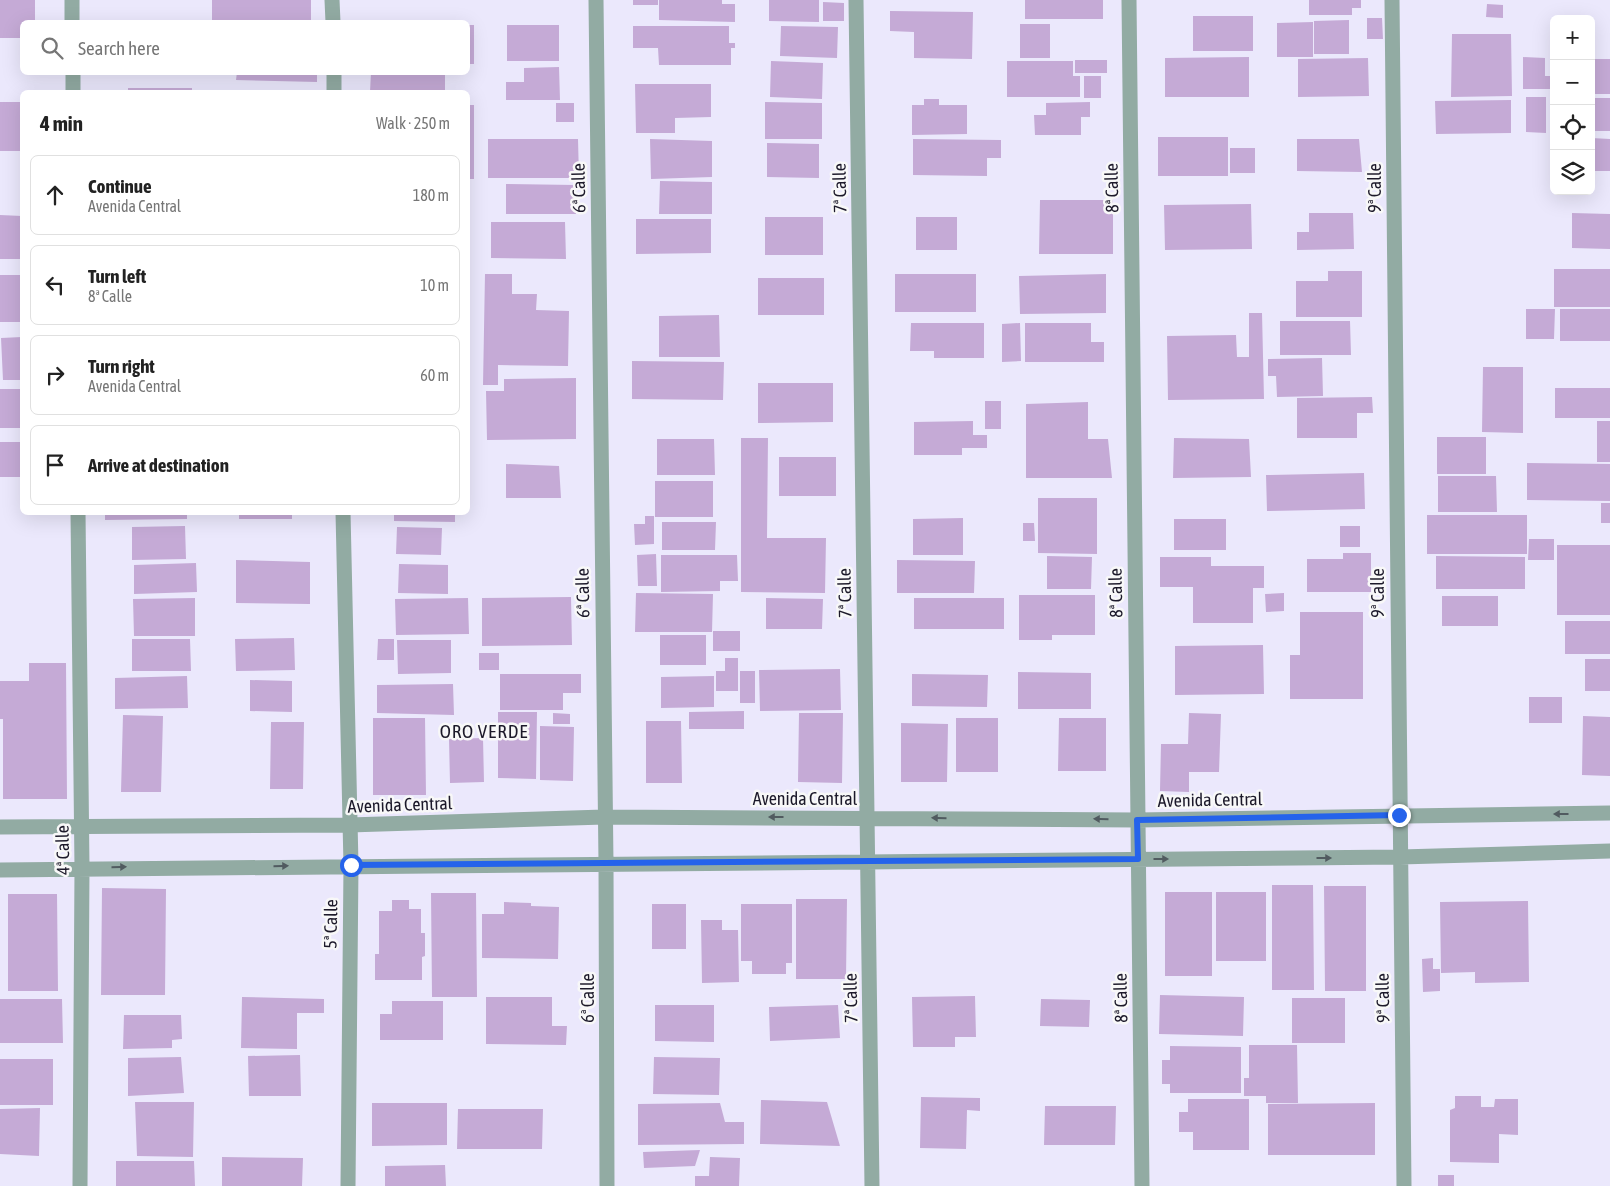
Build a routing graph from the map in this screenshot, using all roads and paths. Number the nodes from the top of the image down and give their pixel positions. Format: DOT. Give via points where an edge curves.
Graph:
graph roads {
  1 [pos="72,0"];
  2 [pos="332,0"];
  3 [pos="596,0"];
  4 [pos="856,0"];
  5 [pos="1130,0"];
  6 [pos="1392,0"];
  7 [pos="72,20"];
  8 [pos="333,20"];
  9 [pos="72,75"];
  10 [pos="334,75"];
  11 [pos="73,90"];
  12 [pos="334,90"];
  13 [pos="78,515"];
  14 [pos="343,515"];
  15 [pos="1610,813"];
  16 [pos="1399,815"];
  17 [pos="604,817"];
  18 [pos="866,817"];
  19 [pos="1137,820"];
  20 [pos="349,825"];
  21 [pos="0,827"];
  22 [pos="81,827"];
  23 [pos="1610,851"];
  24 [pos="1400,857"];
  25 [pos="1138,859"];
  26 [pos="868,861"];
  27 [pos="606,864"];
  28 [pos="351,865"];
  29 [pos="82,868"];
  30 [pos="0,870"];
  31 [pos="80,1186"];
  32 [pos="348,1186"];
  33 [pos="607,1186"];
  34 [pos="872,1186"];
  35 [pos="1142,1186"];
  36 [pos="1404,1186"];
  1 -- 7 [label="street"];
  2 -- 8 [label="street"];
  3 -- 17 [label="street, 6ª Calle"];
  4 -- 18 [label="street, 7ª Calle"];
  5 -- 19 [label="street, 8ª Calle"];
  6 -- 16 [label="street, 9ª Calle"];
  9 -- 11 [label="street"];
  10 -- 12 [label="street"];
  13 -- 22 [label="street, 4ª Calle"];
  14 -- 20 [label="street, 5ª Calle"];
  15 -- 16 [label="street, Avenida Central, one-way"];
  16 -- 19 [label="street, Avenida Central"];
  16 -- 24 [label="street, 9ª Calle"];
  18 -- 17 [label="street, Avenida Central, one-way"];
  17 -- 20 [label="street, Avenida Central"];
  17 -- 27 [label="street, 6ª Calle"];
  19 -- 18 [label="street, Avenida Central, one-way"];
  18 -- 26 [label="street, 7ª Calle"];
  19 -- 25 [label="street, 8ª Calle"];
  20 -- 22 [label="street, Avenida Central"];
  20 -- 28 [label="street, 5ª Calle"];
  21 -- 22 [label="street, Avenida Central"];
  22 -- 29 [label="street, 4ª Calle"];
  23 -- 24 [label="street"];
  25 -- 24 [label="street, one-way"];
  24 -- 36 [label="street, 9ª Calle"];
  25 -- 26 [label="street"];
  25 -- 35 [label="street, 8ª Calle"];
  26 -- 27 [label="street"];
  26 -- 34 [label="street, 7ª Calle"];
  27 -- 28 [label="street"];
  27 -- 33 [label="street, 6ª Calle"];
  29 -- 28 [label="street, one-way"];
  28 -- 32 [label="street, 5ª Calle"];
  29 -- 30 [label="street"];
  29 -- 31 [label="street, 4ª Calle"];
}
